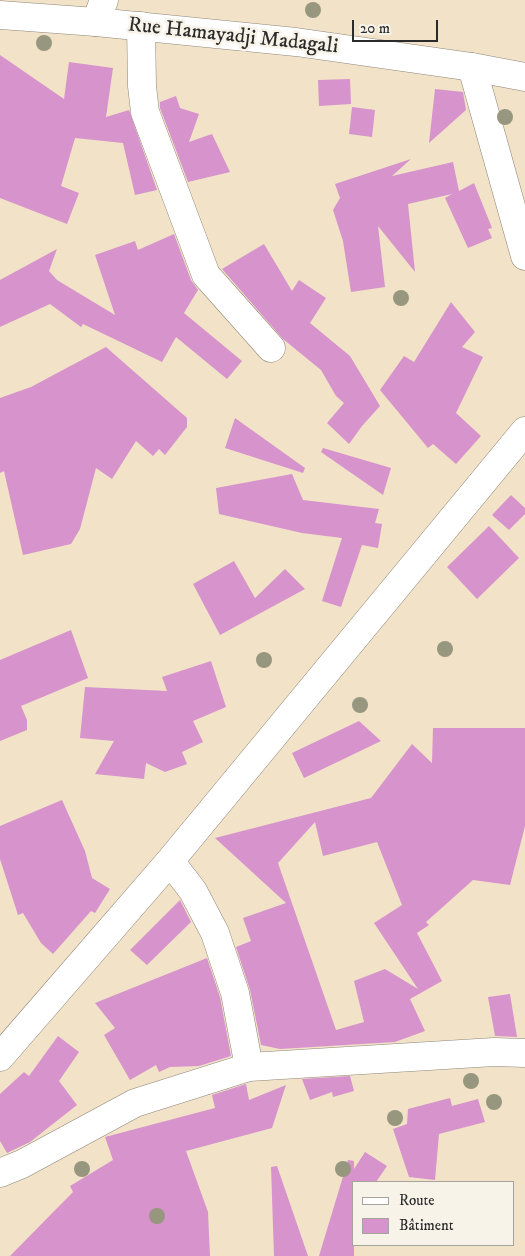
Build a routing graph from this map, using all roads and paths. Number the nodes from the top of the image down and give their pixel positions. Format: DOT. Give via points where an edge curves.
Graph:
graph roads {
  1 [pos="100,11"];
  2 [pos="0,15"];
  3 [pos="141,26"];
  4 [pos="472,67"];
  5 [pos="525,77"];
  6 [pos="525,256"];
  7 [pos="271,348"];
  8 [pos="525,431"];
  9 [pos="170,861"];
  10 [pos="525,1053"];
  11 [pos="0,1057"];
  12 [pos="249,1068"];
  13 [pos="0,1173"];
  1 -- 2 [label="street, Rue Hamayadji Madagali"];
  1 -- 3 [label="street, Rue Hamayadji Madagali"];
  3 -- 4 [label="street, Rue Hamayadji Madagali" via="296,42"];
  3 -- 7 [label="street" via="145,112 206,275"];
  4 -- 5 [label="street, Rue Hamayadji Madagali"];
  4 -- 6 [label="street"];
  8 -- 9 [label="street"];
  9 -- 11 [label="street"];
  9 -- 12 [label="street" via="193,891 215,933 235,993"];
  10 -- 12 [label="street" via="494,1052"];
  12 -- 13 [label="street" via="135,1103"];
}
